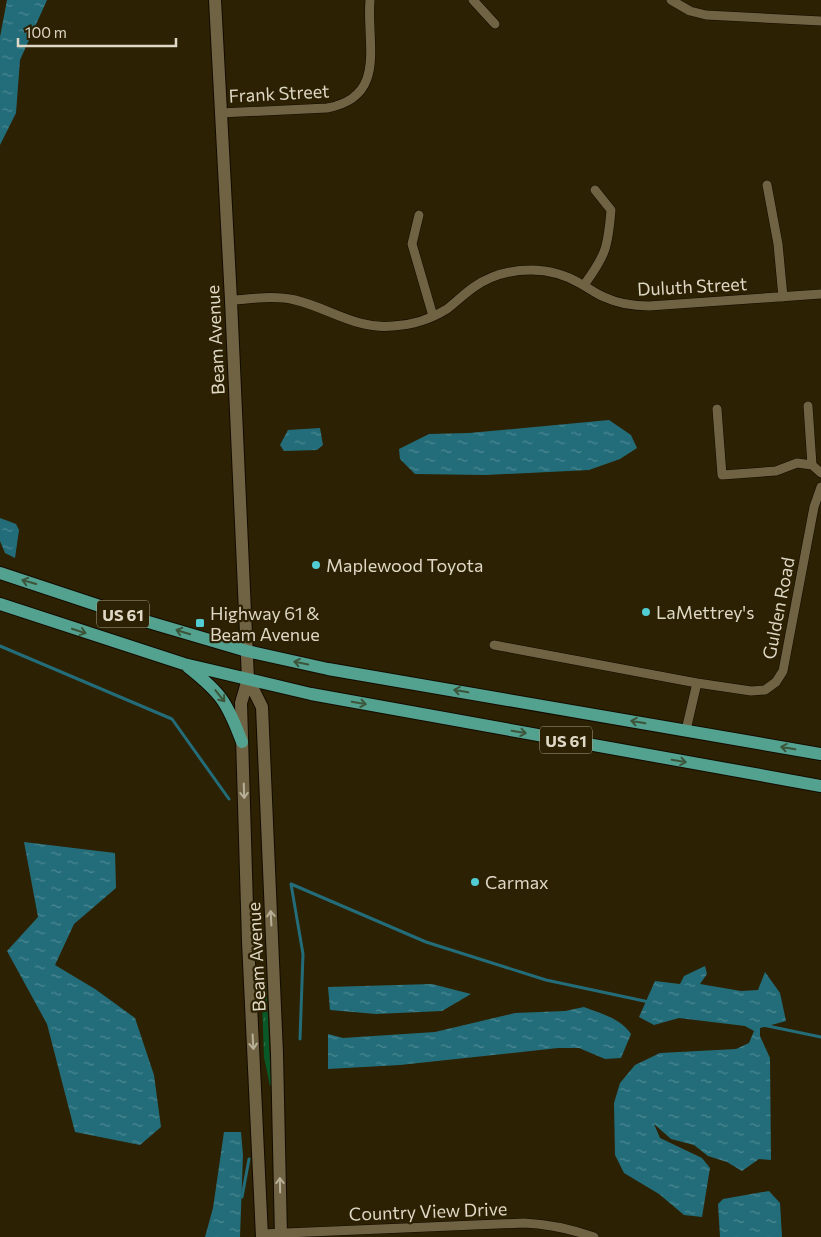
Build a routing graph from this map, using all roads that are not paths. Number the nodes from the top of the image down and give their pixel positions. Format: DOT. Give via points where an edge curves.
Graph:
graph roads {
  1 [pos="215,0"];
  2 [pos="370,0"];
  3 [pos="473,0"];
  4 [pos="671,0"];
  5 [pos="821,21"];
  6 [pos="495,24"];
  7 [pos="220,113"];
  8 [pos="767,185"];
  9 [pos="595,190"];
  10 [pos="418,215"];
  11 [pos="584,286"];
  12 [pos="821,294"];
  13 [pos="783,297"];
  14 [pos="231,300"];
  15 [pos="432,316"];
  16 [pos="808,406"];
  17 [pos="717,409"];
  18 [pos="812,465"];
  19 [pos="821,473"];
  20 [pos="821,488"];
  21 [pos="0,573"];
  22 [pos="0,604"];
  23 [pos="494,645"];
  24 [pos="247,651"];
  25 [pos="184,664"];
  26 [pos="248,679"];
  27 [pos="697,683"];
  28 [pos="686,730"];
  29 [pos="242,742"];
  30 [pos="821,754"];
  31 [pos="821,786"];
  32 [pos="281,1235"];
  33 [pos="262,1236"];
  34 [pos="594,1237"];
  1 -- 7 [label="street, Beam Avenue"];
  2 -- 7 [label="street, Frank Street" via="371,66 365,85 349,101 327,108"];
  3 -- 6 [label="street"];
  4 -- 5 [label="street" via="706,15"];
  7 -- 14 [label="street, Beam Avenue"];
  8 -- 13 [label="street" via="778,244"];
  9 -- 11 [label="street" via="611,210 609,234 602,259"];
  10 -- 15 [label="street" via="412,244"];
  11 -- 13 [label="street, Duluth Street" via="602,297 632,306"];
  11 -- 15 [label="street, Duluth Street" via="547,271 516,271 487,280"];
  12 -- 13 [label="street, Duluth Street"];
  14 -- 15 [label="street, Duluth Street" via="286,298 373,326 411,324"];
  14 -- 24 [label="street, Beam Avenue"];
  16 -- 18 [label="street"];
  17 -- 18 [label="street" via="722,475 776,471 798,464"];
  18 -- 19 [label="street"];
  20 -- 27 [label="street, Gulden Road" via="814,507 783,671 765,690"];
  24 -- 21 [label="main road, US 61, one-way"];
  22 -- 25 [label="main road, US 61, one-way"];
  23 -- 27 [label="street, Gulden Road"];
  24 -- 26 [label="street, Beam Avenue"];
  28 -- 24 [label="main road, US 61, one-way" via="328,669"];
  25 -- 26 [label="main road, US 61"];
  25 -- 29 [label="main road, one-way" via="224,700"];
  26 -- 29 [label="street, Beam Avenue" via="240,703"];
  26 -- 31 [label="main road, US 61, one-way" via="312,694"];
  32 -- 26 [label="street, Beam Avenue, one-way" via="278,1054 262,707"];
  27 -- 28 [label="street"];
  30 -- 28 [label="main road, US 61, one-way"];
  29 -- 33 [label="street, Beam Avenue, one-way"];
  32 -- 33 [label="street, Country View Drive"];
  32 -- 34 [label="street, Country View Drive" via="549,1224"];
}
